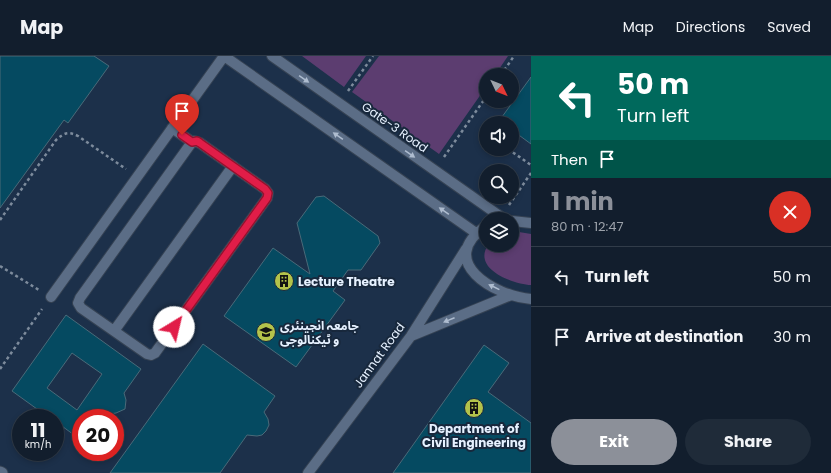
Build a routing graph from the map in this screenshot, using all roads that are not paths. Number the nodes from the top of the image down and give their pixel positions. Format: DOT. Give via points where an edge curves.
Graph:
graph roads {
  1 [pos="224,56"];
  2 [pos="272,56"];
  3 [pos="172,128"];
  4 [pos="192,142"];
  5 [pos="233,166"];
  6 [pos="493,212"];
  7 [pos="519,222"];
  8 [pos="531,223"];
  9 [pos="479,231"];
  10 [pos="476,233"];
  11 [pos="466,249"];
  12 [pos="511,295"];
  13 [pos="51,297"];
  14 [pos="531,299"];
  15 [pos="114,331"];
  16 [pos="411,336"];
  17 [pos="308,473"];
  1 -- 3 [label="lane"];
  10 -- 1 [label="lane, one-way"];
  2 -- 6 [label="lane, Gate-3 Road, one-way"];
  3 -- 4 [label="lane"];
  3 -- 13 [label="lane"];
  4 -- 5 [label="lane" via="197,141"];
  4 -- 15 [label="lane" via="80,298 78,303 81,308"];
  5 -- 15 [label="lane"];
  5 -- 15 [label="lane" via="265,189 268,193 267,198 160,347 155,353 147,354"];
  7 -- 8 [label="lane"];
  9 -- 10 [label="lane"];
  10 -- 11 [label="lane, Jannat Road"];
  12 -- 11 [label="lane, one-way" via="492,287 471,271"];
  11 -- 16 [label="lane, Jannat Road"];
  12 -- 14 [label="lane"];
  12 -- 16 [label="lane, one-way"];
  16 -- 17 [label="lane, Jannat Road"];
}
